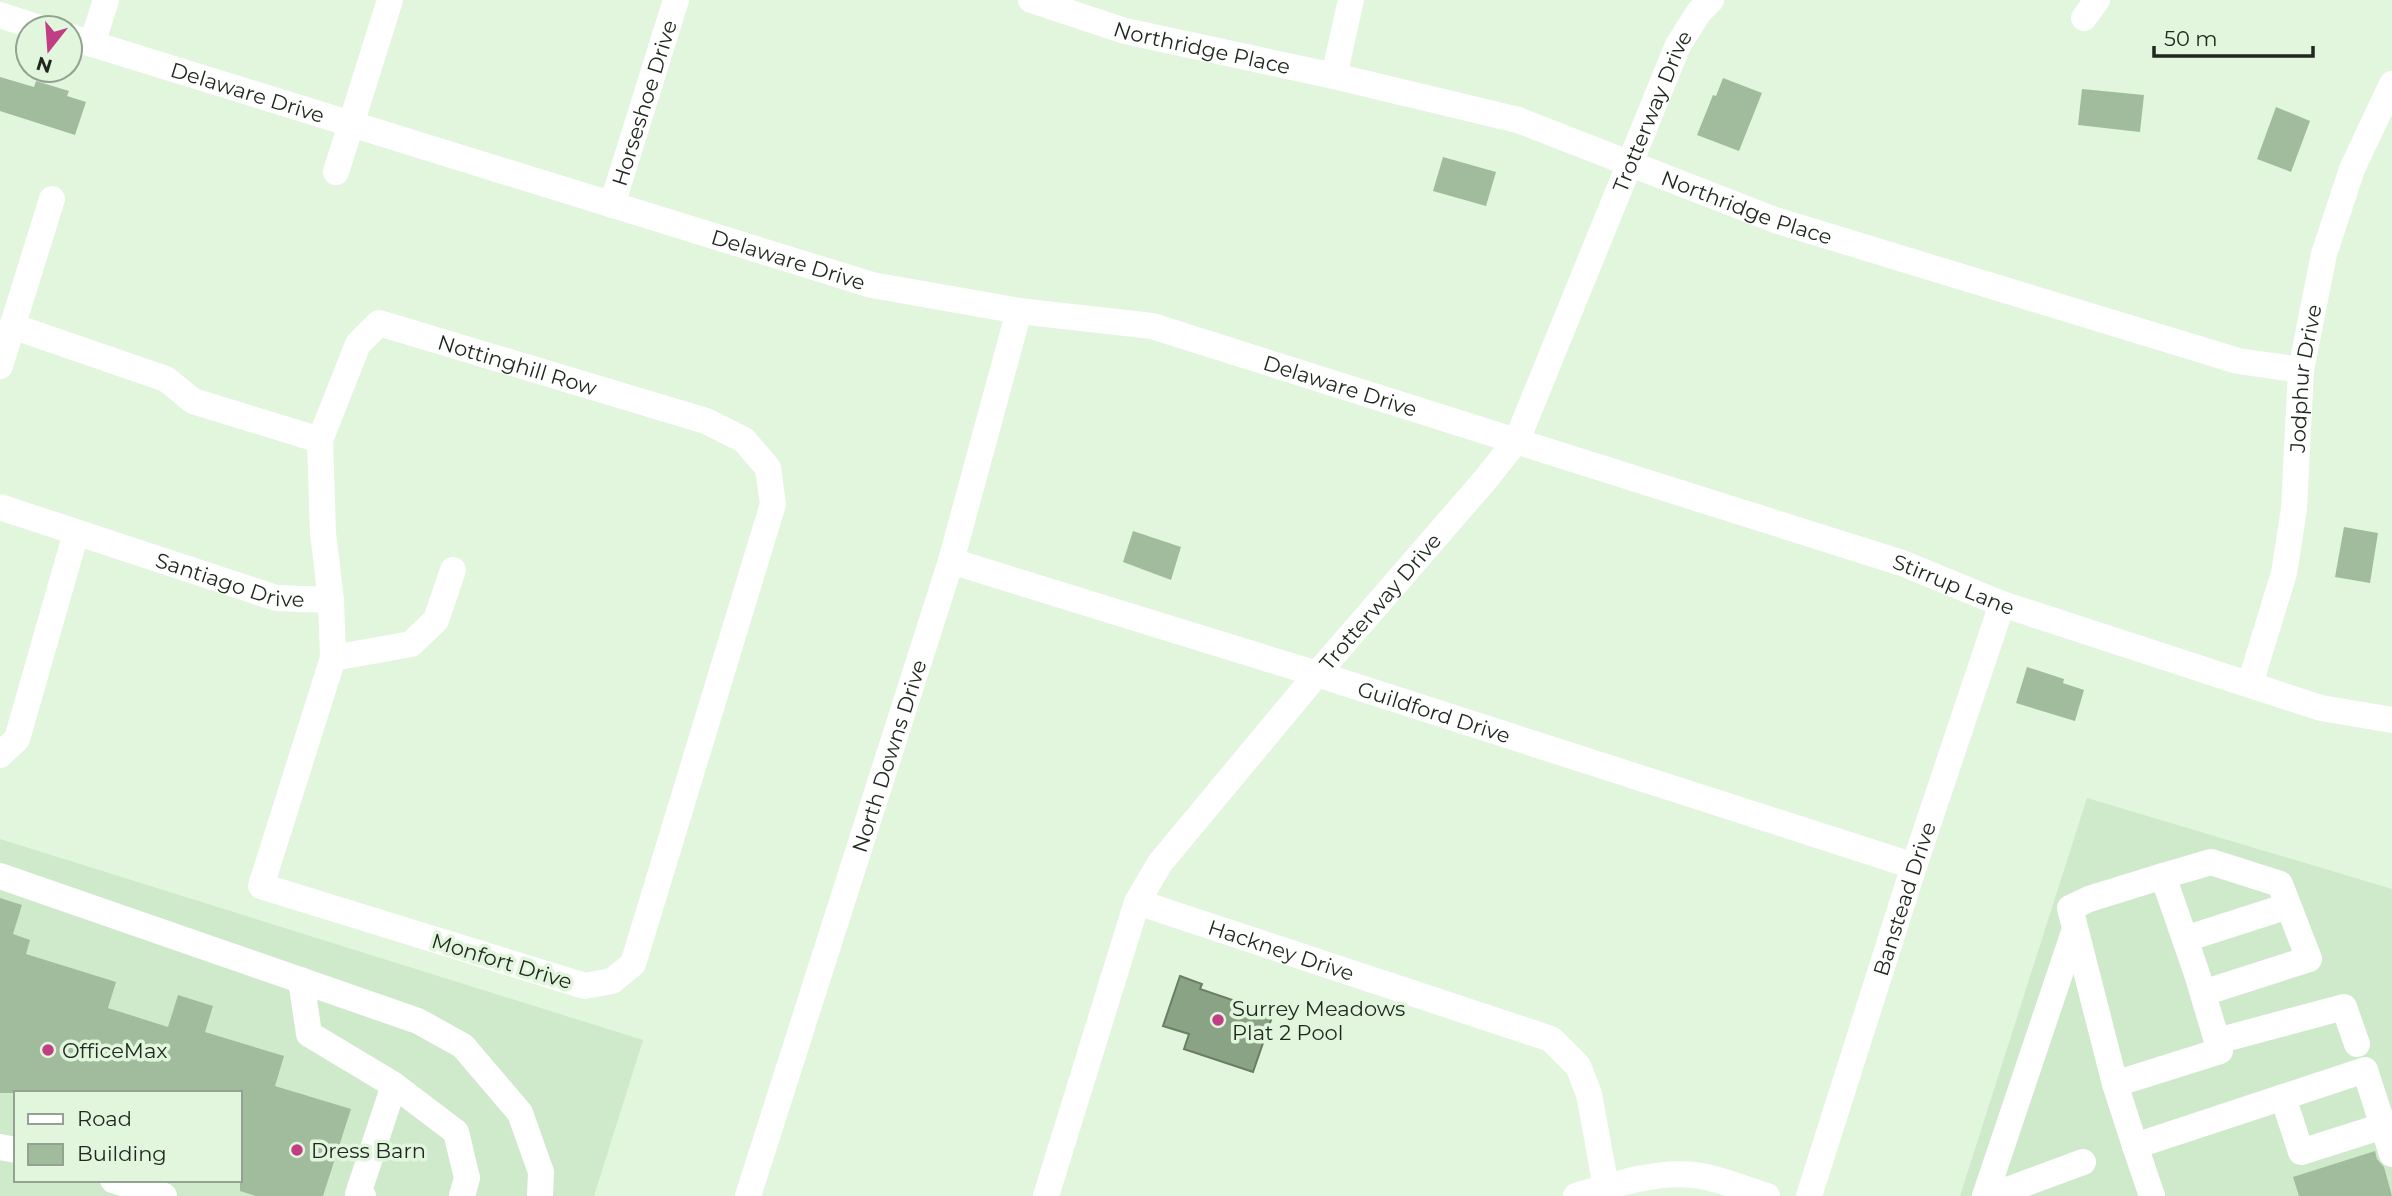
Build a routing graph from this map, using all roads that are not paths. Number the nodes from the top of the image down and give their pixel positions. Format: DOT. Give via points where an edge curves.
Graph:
graph roads {
  1 [pos="106,0"];
  2 [pos="390,0"];
  3 [pos="676,0"];
  4 [pos="1031,0"];
  5 [pos="1351,0"];
  6 [pos="1710,0"];
  7 [pos="84,36"];
  8 [pos="84,42"];
  9 [pos="1334,76"];
  10 [pos="2392,84"];
  11 [pos="352,123"];
  12 [pos="1628,165"];
  13 [pos="336,172"];
  14 [pos="52,199"];
  15 [pos="612,205"];
  16 [pos="1019,311"];
  17 [pos="12,326"];
  18 [pos="0,366"];
  19 [pos="2301,370"];
  20 [pos="320,440"];
  21 [pos="1517,440"];
  22 [pos="768,468"];
  23 [pos="0,507"];
  24 [pos="76,533"];
  25 [pos="951,561"];
  26 [pos="453,570"];
  27 [pos="331,600"];
  28 [pos="2002,604"];
  29 [pos="333,658"];
  30 [pos="1317,674"];
  31 [pos="2250,684"];
  32 [pos="2392,720"];
  33 [pos="0,755"];
  34 [pos="1914,866"];
  35 [pos="0,876"];
  36 [pos="2163,876"];
  37 [pos="1137,902"];
  38 [pos="2288,906"];
  39 [pos="2074,932"];
  40 [pos="2185,939"];
  41 [pos="301,979"];
  42 [pos="2203,993"];
  43 [pos="2217,1041"];
  44 [pos="2357,1044"];
  45 [pos="2115,1084"];
  46 [pos="394,1085"];
  47 [pos="2283,1097"];
  48 [pos="2383,1126"];
  49 [pos="2135,1146"];
  50 [pos="2392,1154"];
  51 [pos="2083,1162"];
  52 [pos="119,1182"];
  53 [pos="1606,1187"];
  54 [pos="164,1196"];
  55 [pos="363,1196"];
  56 [pos="462,1196"];
  57 [pos="540,1196"];
  58 [pos="748,1196"];
  59 [pos="1046,1196"];
  60 [pos="1576,1196"];
  61 [pos="1767,1196"];
  62 [pos="1809,1196"];
  63 [pos="1985,1196"];
  64 [pos="1991,1196"];
  65 [pos="2152,1196"];
  1 -- 7 [label="street"];
  2 -- 11 [label="street"];
  3 -- 15 [label="street, Horseshoe Drive"];
  4 -- 9 [label="street, Northridge Place" via="1125,31"];
  5 -- 9 [label="street"];
  6 -- 12 [label="street, Trotterway Drive" via="1678,45"];
  8 -- 11 [label="street, Delaware Drive"];
  9 -- 12 [label="street, Northridge Place" via="1518,120"];
  10 -- 19 [label="street, Jodphur Drive" via="2352,169 2324,254"];
  11 -- 13 [label="street"];
  11 -- 15 [label="street, Delaware Drive"];
  12 -- 19 [label="street, Northridge Place" via="1788,224 2238,361"];
  12 -- 21 [label="street, Trotterway Drive"];
  14 -- 17 [label="street"];
  15 -- 16 [label="street, Delaware Drive" via="872,285"];
  16 -- 21 [label="street, Delaware Drive" via="1152,326"];
  16 -- 25 [label="street, North Downs Drive"];
  17 -- 18 [label="street"];
  17 -- 20 [label="street" via="166,379 193,401"];
  19 -- 31 [label="street, Jodphur Drive" via="2294,509 2284,573"];
  20 -- 22 [label="street, Nottinghill Row" via="358,344 379,323 706,421 744,440"];
  20 -- 27 [label="street, Nottinghill Row"];
  21 -- 28 [label="street, Stirrup Lane" via="1902,563"];
  21 -- 30 [label="street, Trotterway Drive"];
  22 -- 29 [label="street, Monfort Drive" via="772,504 675,826 633,964 612,981 585,986 261,886"];
  23 -- 24 [label="street, Santiago Drive"];
  24 -- 27 [label="street, Santiago Drive" via="276,598"];
  24 -- 33 [label="street" via="17,739"];
  25 -- 30 [label="street, Guildford Drive"];
  25 -- 58 [label="street, North Downs Drive"];
  26 -- 29 [label="street" via="436,620 411,644"];
  27 -- 29 [label="street, Santiago Drive"];
  28 -- 31 [label="street, Stirrup Lane"];
  28 -- 34 [label="street, Banstead Drive"];
  30 -- 34 [label="street, Guildford Drive"];
  30 -- 37 [label="street, Trotterway Drive" via="1160,863"];
  31 -- 32 [label="street, Stirrup Lane" via="2321,708"];
  34 -- 62 [label="street, Banstead Drive"];
  35 -- 41 [label="street"];
  36 -- 38 [label="street" via="2211,862 2280,884"];
  36 -- 39 [label="street" via="2088,898 2070,908"];
  36 -- 40 [label="street"];
  37 -- 53 [label="street, Hackney Drive" via="1551,1039 1578,1066 1589,1094"];
  37 -- 59 [label="street, Trotterway Drive"];
  38 -- 40 [label="street"];
  38 -- 42 [label="street" via="2308,959"];
  39 -- 45 [label="street"];
  39 -- 63 [label="street"];
  40 -- 42 [label="street"];
  41 -- 46 [label="street" via="309,1034"];
  41 -- 57 [label="street" via="418,1020 463,1046 520,1113 541,1172"];
  42 -- 43 [label="street"];
  43 -- 44 [label="street" via="2344,1007"];
  43 -- 45 [label="street" via="2220,1051"];
  45 -- 49 [label="street"];
  46 -- 55 [label="street" via="358,1194"];
  46 -- 56 [label="street" via="456,1132 467,1178"];
  47 -- 48 [label="street" via="2301,1152"];
  47 -- 48 [label="street" via="2365,1070"];
  47 -- 49 [label="street"];
  48 -- 50 [label="street"];
  49 -- 65 [label="street"];
  51 -- 64 [label="street"];
  52 -- 54 [label="street"];
  53 -- 60 [label="street"];
  53 -- 61 [label="street" via="1662,1175 1695,1175"];
}
